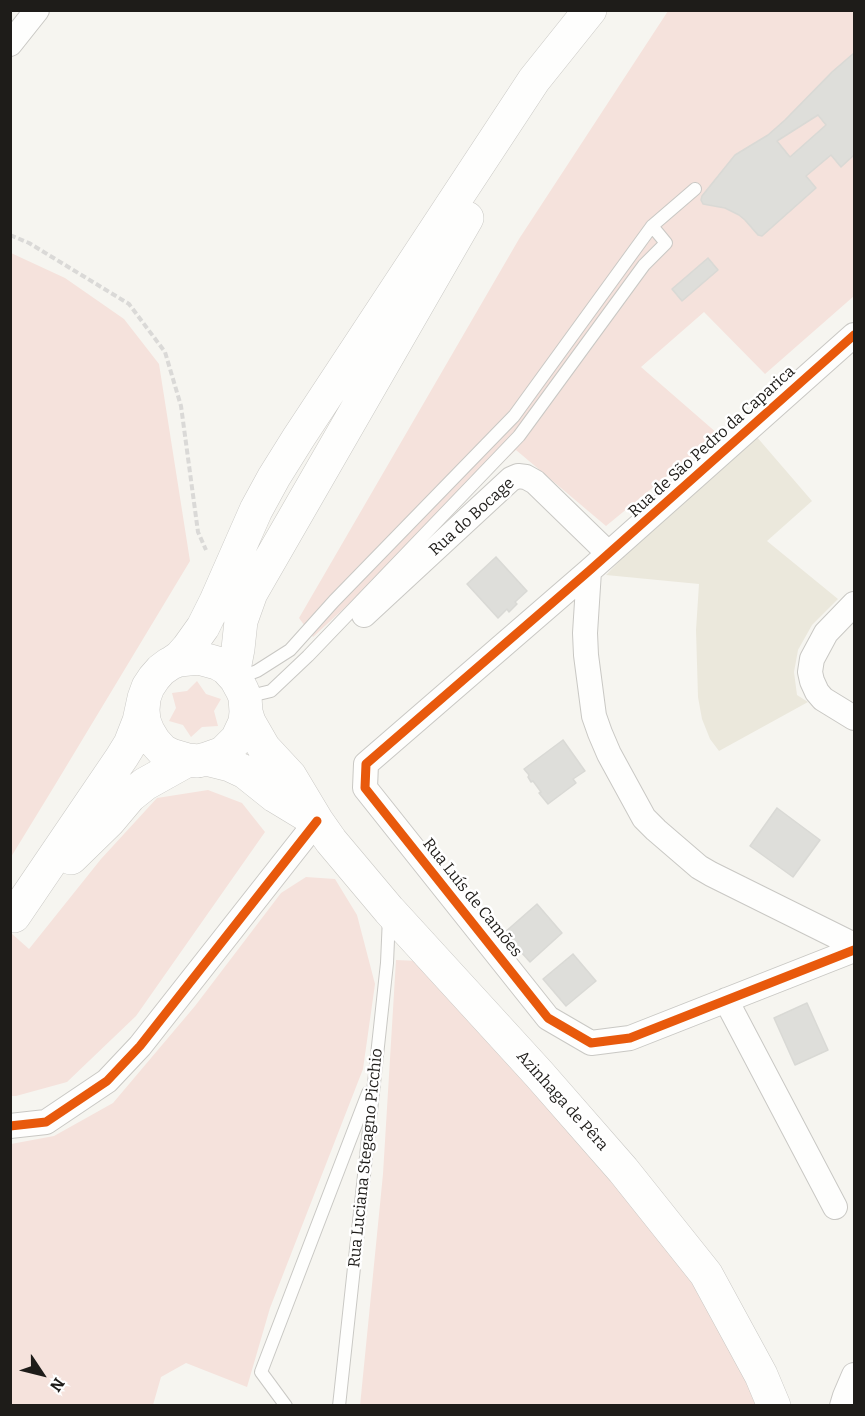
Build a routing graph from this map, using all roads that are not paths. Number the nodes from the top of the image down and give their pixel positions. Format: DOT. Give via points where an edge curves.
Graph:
graph roads {
  1 [pos="37,10"];
  2 [pos="590,10"];
  3 [pos="597,10"];
  4 [pos="10,44"];
  5 [pos="695,189"];
  6 [pos="652,226"];
  7 [pos="855,335"];
  8 [pos="608,553"];
  9 [pos="589,571"];
  10 [pos="855,604"];
  11 [pos="364,615"];
  12 [pos="161,670"];
  13 [pos="240,691"];
  14 [pos="144,698"];
  15 [pos="855,718"];
  16 [pos="197,760"];
  17 [pos="316,821"];
  18 [pos="389,910"];
  19 [pos="12,917"];
  20 [pos="855,945"];
  21 [pos="855,950"];
  22 [pos="726,1000"];
  23 [pos="375,1076"];
  24 [pos="10,1126"];
  25 [pos="835,1207"];
  26 [pos="855,1375"];
  27 [pos="286,1406"];
  28 [pos="339,1406"];
  29 [pos="774,1406"];
  30 [pos="842,1406"];
  1 -- 4 [label="street"];
  2 -- 12 [label="main road" via="534,80 299,436 256,510 203,627 180,657"];
  3 -- 13 [label="main road" via="480,196 251,593 238,648"];
  5 -- 6 [label="lane"];
  6 -- 13 [label="lane" via="514,416 290,650 257,671"];
  6 -- 13 [label="lane" via="666,243 644,265 519,436 272,691"];
  7 -- 8 [label="street, Rua de São Pedro da Caparica"];
  8 -- 9 [label="street, Rua de São Pedro da Caparica"];
  8 -- 11 [label="street, Rua do Bocage" via="535,482 518,476"];
  9 -- 20 [label="street" via="585,633 594,716 609,754 644,818 711,874"];
  9 -- 22 [label="street, Rua Luís de Camões" via="366,764 365,788 548,1018 591,1044 630,1038"];
  10 -- 15 [label="street" via="826,633 812,659 810,672 823,699"];
  12 -- 13 [label="main road" via="179,660 199,658 226,668"];
  12 -- 14 [label="main road"];
  13 -- 16 [label="main road" via="245,722 237,739 223,753"];
  13 -- 17 [label="main road, Azinhaga de Pêra" via="249,722 264,748 290,776"];
  14 -- 16 [label="main road" via="144,721 154,741 171,755"];
  14 -- 19 [label="main road" via="130,744"];
  16 -- 17 [label="main road, Azinhaga de Pêra" via="230,765 245,772"];
  16 -- 19 [label="main road" via="144,784"];
  17 -- 18 [label="main road, Azinhaga de Pêra"];
  17 -- 24 [label="street" via="140,1046 107,1081 46,1122"];
  18 -- 23 [label="lane, Rua Luciana Stegagno Picchio"];
  18 -- 29 [label="main road, Azinhaga de Pêra" via="623,1170 706,1274"];
  21 -- 22 [label="street, Rua Luís de Camões"];
  22 -- 25 [label="street"];
  23 -- 27 [label="lane" via="261,1372"];
  23 -- 28 [label="lane, Rua Luciana Stegagno Picchio"];
  26 -- 30 [label="street"];
}
